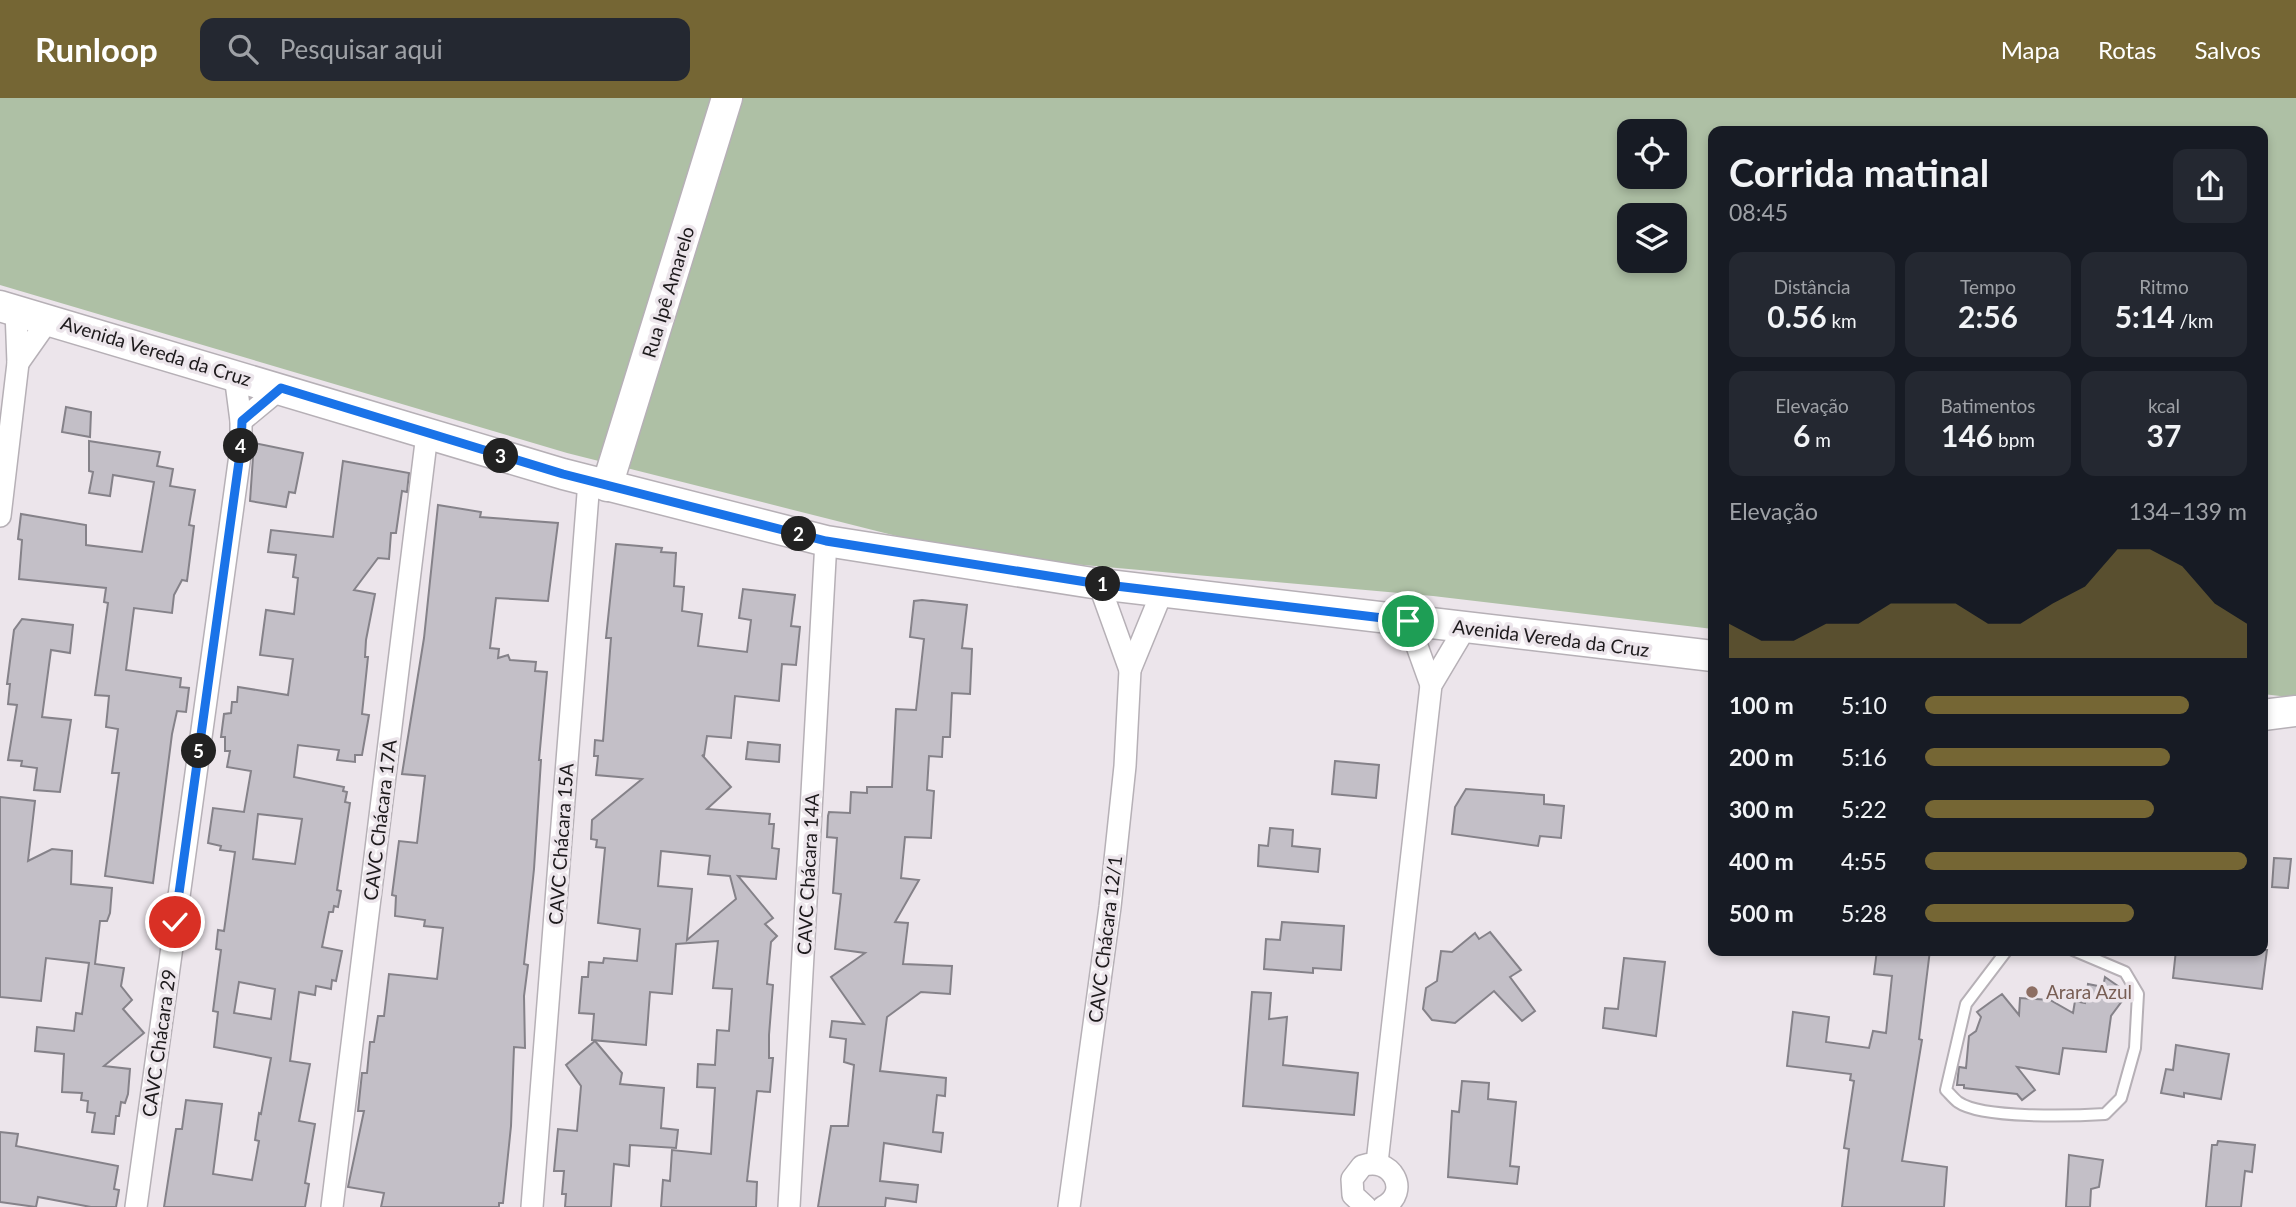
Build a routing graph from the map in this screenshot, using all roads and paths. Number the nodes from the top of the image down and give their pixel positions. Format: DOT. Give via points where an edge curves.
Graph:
graph roads {
  1 [pos="727,98"];
  2 [pos="8,308"];
  3 [pos="49,320"];
  4 [pos="18,363"];
  5 [pos="235,375"];
  6 [pos="281,388"];
  7 [pos="242,421"];
  8 [pos="428,434"];
  9 [pos="619,449"];
  10 [pos="586,480"];
  11 [pos="645,496"];
  12 [pos="0,516"];
  13 [pos="826,541"];
  14 [pos="1099,584"];
  15 [pos="1162,592"];
  16 [pos="1408,621"];
  17 [pos="1465,628"];
  18 [pos="1708,655"];
  19 [pos="1130,670"];
  20 [pos="1431,685"];
  21 [pos="2296,711"];
  22 [pos="2268,714"];
  23 [pos="2268,715"];
  24 [pos="2296,718"];
  25 [pos="2002,956"];
  26 [pos="2087,956"];
  27 [pos="1377,1163"];
  28 [pos="136,1207"];
  29 [pos="332,1207"];
  30 [pos="532,1207"];
  31 [pos="789,1207"];
  32 [pos="1069,1207"];
  33 [pos="1366,1207"];
  34 [pos="1383,1207"];
  1 -- 9 [label="street, Rua Ipê Amarelo"];
  2 -- 3 [label="street, Avenida Vereda da Cruz"];
  2 -- 4 [label="street"];
  3 -- 4 [label="street"];
  3 -- 5 [label="street, Avenida Vereda da Cruz"];
  4 -- 12 [label="street"];
  5 -- 6 [label="street, Avenida Vereda da Cruz"];
  5 -- 7 [label="street, CAVC Chácara 29"];
  6 -- 7 [label="street"];
  6 -- 8 [label="street, Avenida Vereda da Cruz"];
  7 -- 28 [label="street, CAVC Chácara 29"];
  8 -- 10 [label="street, Avenida Vereda da Cruz"];
  8 -- 29 [label="street, CAVC Chácara 17A"];
  9 -- 10 [label="street, Rua Ipê Amarelo"];
  9 -- 10 [label="street" via="603,459"];
  9 -- 11 [label="street" via="627,479"];
  10 -- 11 [label="street, Avenida Vereda da Cruz"];
  10 -- 30 [label="street, CAVC Chácara 15A"];
  11 -- 13 [label="street, Avenida Vereda da Cruz"];
  13 -- 14 [label="street, Avenida Vereda da Cruz"];
  13 -- 31 [label="street, CAVC Chácara 14A"];
  14 -- 15 [label="street, Avenida Vereda da Cruz"];
  14 -- 19 [label="street, CAVC Chácara 12/1"];
  15 -- 16 [label="street, Avenida Vereda da Cruz"];
  15 -- 19 [label="street, CAVC Chácara 12/1"];
  16 -- 17 [label="street, Avenida Vereda da Cruz"];
  16 -- 20 [label="street"];
  17 -- 18 [label="street, Avenida Vereda da Cruz"];
  17 -- 20 [label="street"];
  19 -- 32 [label="street, CAVC Chácara 12/1" via="1110,908"];
  20 -- 27 [label="street"];
  21 -- 22 [label="street"];
  23 -- 24 [label="street"];
  25 -- 26 [label="lane" via="1966,1004 1947,1090 1958,1103 1983,1111 2068,1116 2105,1114 2121,1098 2135,1048 2138,994 2125,972"];
  27 -- 33 [label="street" via="1362,1166 1352,1179 1353,1195"];
  27 -- 34 [label="street" via="1391,1170 1398,1185 1393,1200"];
}
